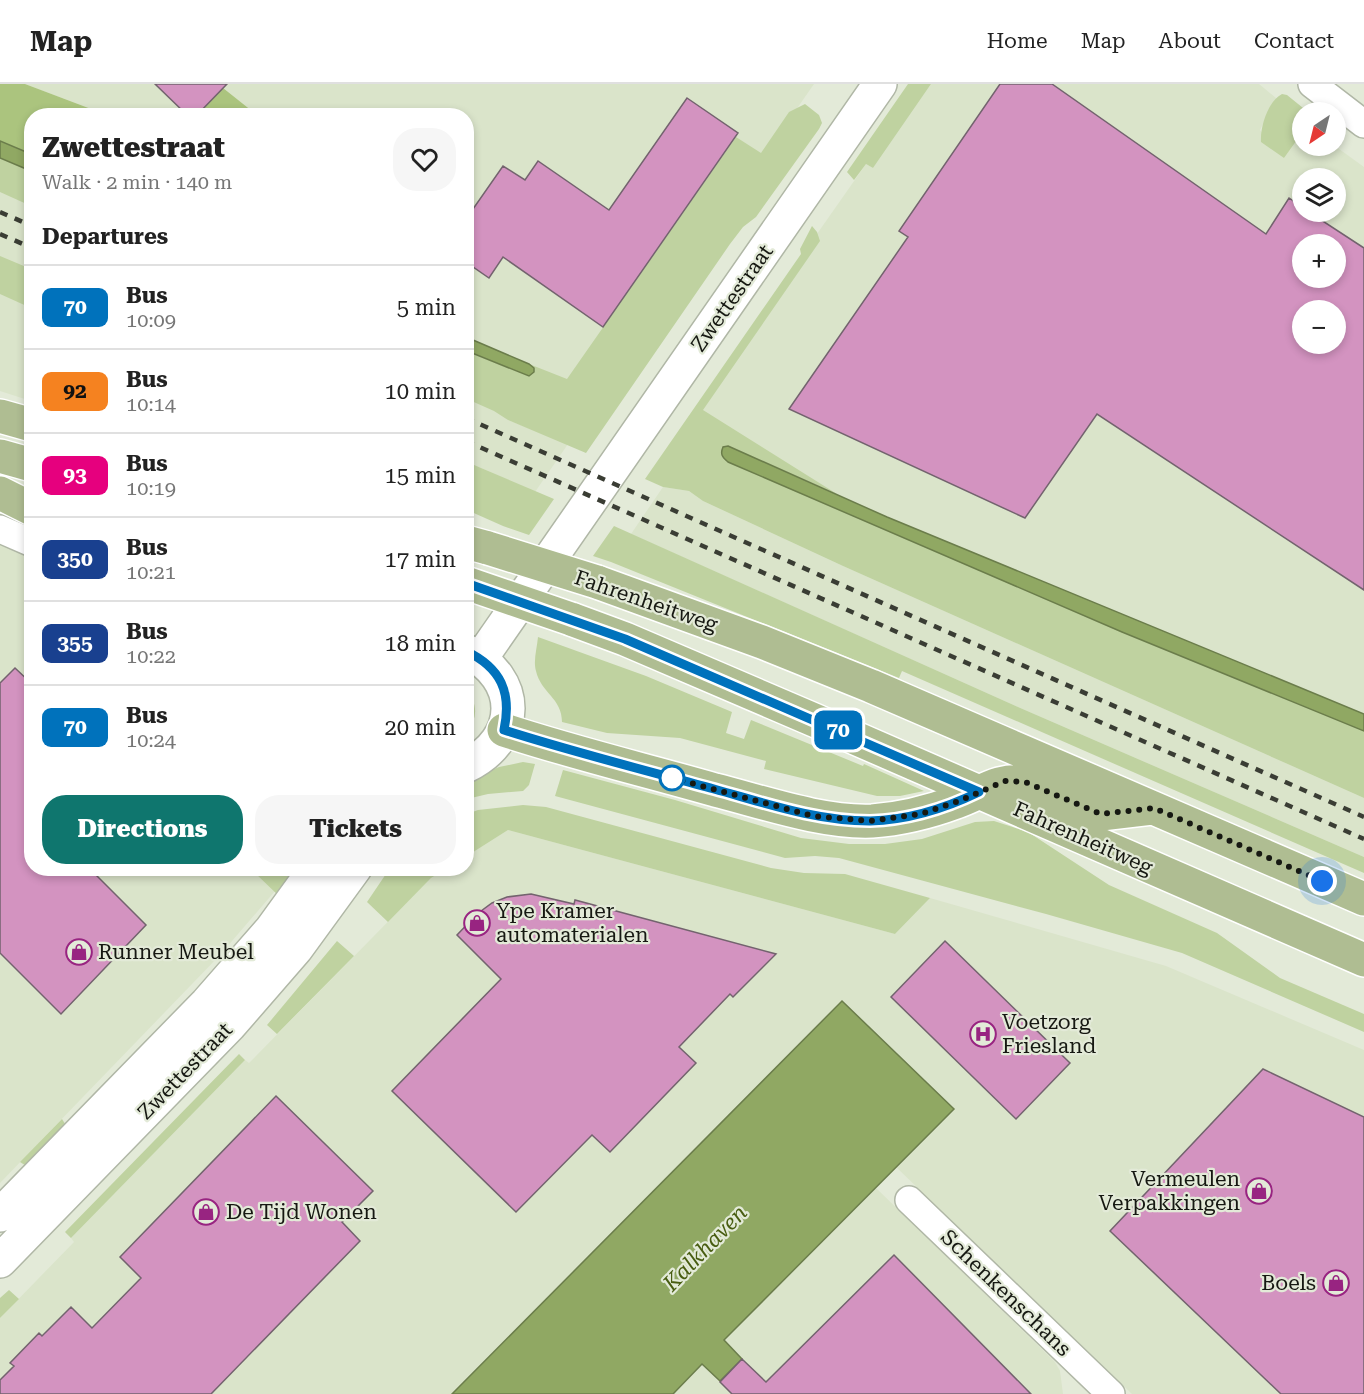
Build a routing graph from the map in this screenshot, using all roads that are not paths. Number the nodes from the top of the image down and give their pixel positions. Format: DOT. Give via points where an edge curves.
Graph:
graph roads {
  1 [pos="880,84"];
  2 [pos="1312,84"];
  3 [pos="1364,124"];
  4 [pos="0,456"];
  5 [pos="24,463"];
  6 [pos="0,493"];
  7 [pos="24,505"];
  8 [pos="0,529"];
  9 [pos="24,540"];
  10 [pos="477,545"];
  11 [pos="474,586"];
  12 [pos="474,655"];
  13 [pos="504,730"];
  14 [pos="474,762"];
  15 [pos="979,792"];
  16 [pos="1154,808"];
  17 [pos="310,876"];
  18 [pos="349,876"];
  19 [pos="1364,899"];
  20 [pos="1364,960"];
  21 [pos="909,1200"];
  22 [pos="0,1215"];
  23 [pos="0,1261"];
  24 [pos="1103,1391"];
  1 -- 12 [label="street, Zwettestraat"];
  2 -- 3 [label="street"];
  4 -- 5 [label="main road"];
  6 -- 7 [label="main road"];
  8 -- 9 [label="street"];
  10 -- 16 [label="main road, Fahrenheitweg, bridge" via="597,582 762,642"];
  11 -- 15 [label="main road, Fahrenheitweg, bridge" via="625,639"];
  12 -- 13 [label="street" via="493,669 502,682 508,714"];
  13 -- 14 [label="street" via="495,746"];
  13 -- 15 [label="main road" via="813,816 870,821 921,814"];
  15 -- 16 [label="main road" via="1015,780 1101,814"];
  15 -- 20 [label="main road, Fahrenheitweg"];
  16 -- 19 [label="main road, Fahrenheitweg"];
  17 -- 22 [label="street, Zwettestraat" via="271,930 207,1003"];
  18 -- 23 [label="street, Zwettestraat" via="296,949 230,1025"];
  21 -- 24 [label="street, Schenkenschans"];
}
